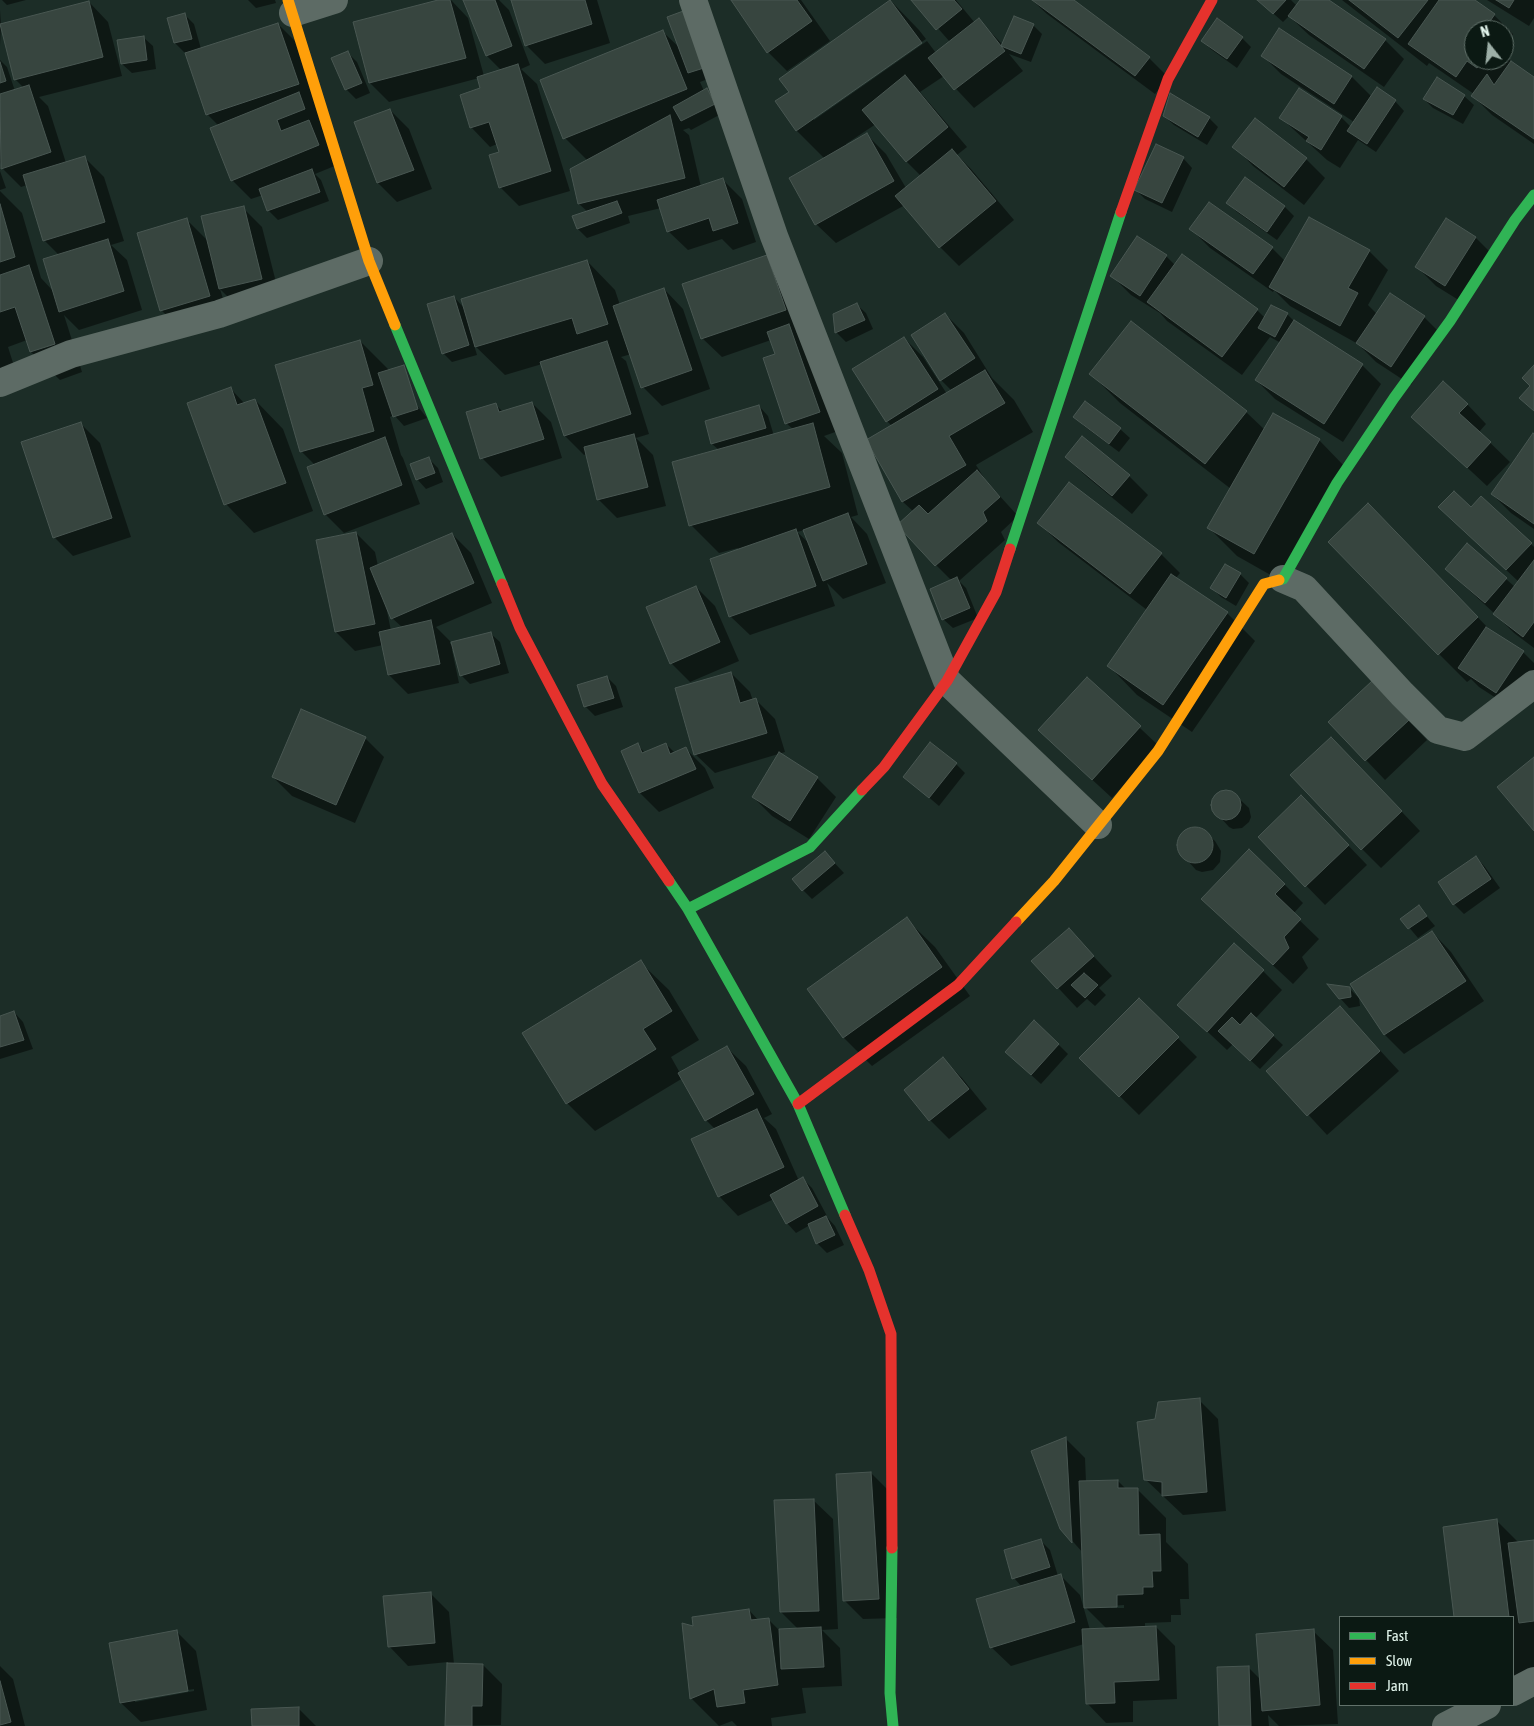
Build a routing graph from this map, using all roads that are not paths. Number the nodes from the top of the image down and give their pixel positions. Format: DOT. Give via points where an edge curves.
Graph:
graph roads {
  1 [pos="334,0"];
  2 [pos="693,0"];
  3 [pos="1212,0"];
  4 [pos="290,7"];
  5 [pos="1534,194"];
  6 [pos="369,261"];
  7 [pos="0,383"];
  8 [pos="1283,579"];
  9 [pos="947,681"];
  10 [pos="1534,684"];
  11 [pos="1098,826"];
  12 [pos="688,909"];
  13 [pos="798,1104"];
  14 [pos="1534,1681"];
  15 [pos="1514,1691"];
  16 [pos="1485,1706"];
  17 [pos="893,1726"];
  18 [pos="1446,1726"];
  1 -- 4 [label="street"];
  2 -- 9 [label="street" via="774,236"];
  3 -- 9 [label="street" via="1168,80 1137,164 996,592"];
  4 -- 6 [label="street"];
  5 -- 8 [label="street" via="1337,483"];
  6 -- 7 [label="street" via="219,314 71,354"];
  6 -- 12 [label="street" via="520,628 602,784"];
  8 -- 10 [label="street" via="1304,588 1438,730 1465,737"];
  8 -- 11 [label="street" via="1264,584 1158,751"];
  9 -- 11 [label="street"];
  9 -- 12 [label="street" via="884,767 810,847"];
  11 -- 13 [label="street" via="1054,881 958,985"];
  12 -- 13 [label="street"];
  13 -- 17 [label="street" via="870,1270 891,1334 890,1693"];
  14 -- 15 [label="street"];
  16 -- 18 [label="street"];
}
